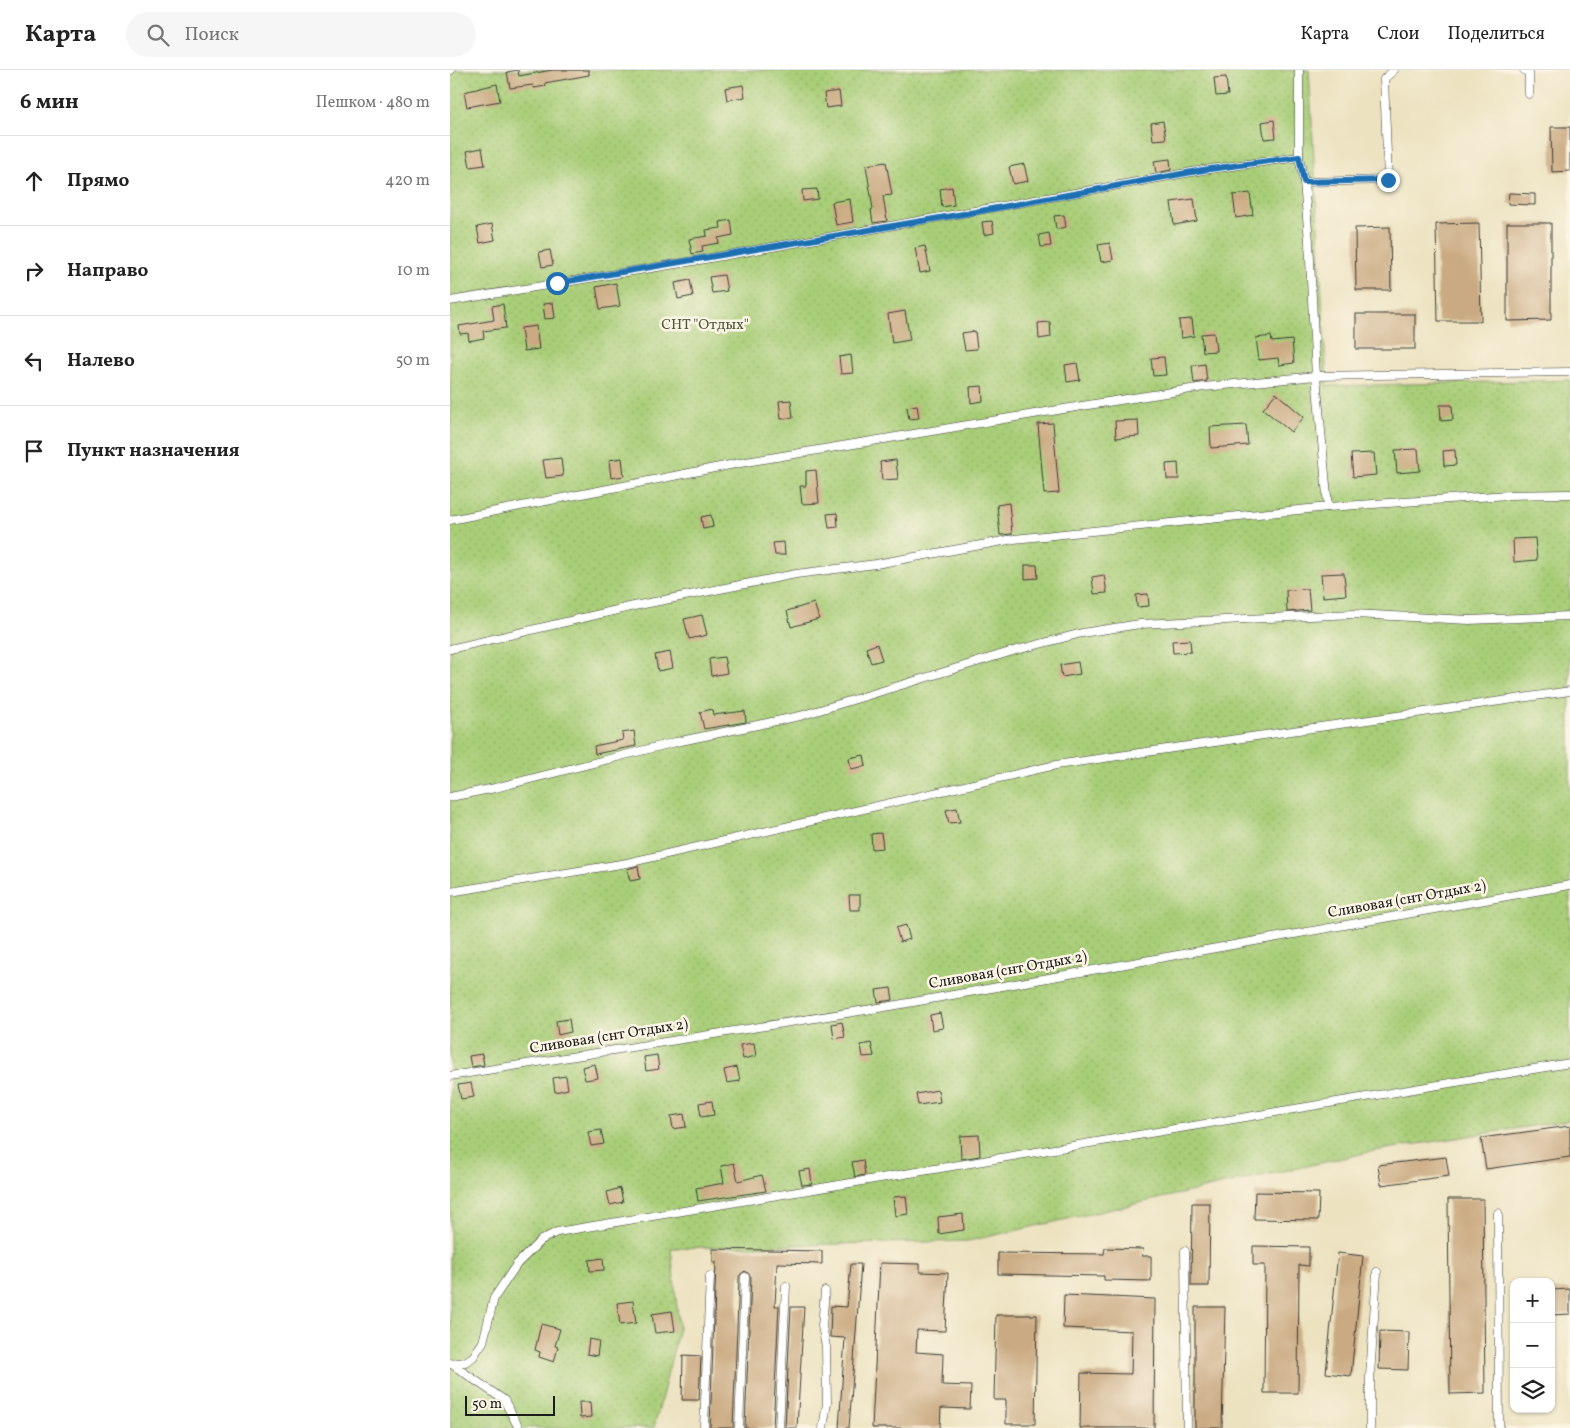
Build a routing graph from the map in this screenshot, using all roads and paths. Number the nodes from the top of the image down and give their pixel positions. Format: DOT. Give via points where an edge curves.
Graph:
graph roads {
  1 [pos="1299,70"];
  2 [pos="1394,70"];
  3 [pos="1524,70"];
  4 [pos="1529,94"];
  5 [pos="1299,157"];
  6 [pos="1304,182"];
  7 [pos="450,301"];
  8 [pos="1570,372"];
  9 [pos="1316,376"];
  10 [pos="1570,494"];
  11 [pos="1328,507"];
  12 [pos="450,520"];
  13 [pos="1570,616"];
  14 [pos="450,649"];
  15 [pos="1570,691"];
  16 [pos="450,797"];
  17 [pos="1570,885"];
  18 [pos="450,892"];
  19 [pos="1570,1063"];
  20 [pos="450,1076"];
  21 [pos="1498,1212"];
  22 [pos="1184,1251"];
  23 [pos="1377,1272"];
  24 [pos="710,1276"];
  25 [pos="745,1276"];
  26 [pos="786,1286"];
  27 [pos="825,1290"];
  28 [pos="450,1364"];
  29 [pos="519,1428"];
  30 [pos="704,1428"];
  31 [pos="739,1428"];
  32 [pos="779,1428"];
  33 [pos="822,1428"];
  34 [pos="1187,1428"];
  35 [pos="1370,1428"];
  36 [pos="1499,1428"];
  1 -- 5 [label="lane"];
  2 -- 6 [label="lane" via="1384,79 1388,180"];
  3 -- 4 [label="lane" via="1529,73"];
  5 -- 6 [label="lane"];
  5 -- 7 [label="lane" via="1203,170"];
  6 -- 9 [label="lane"];
  8 -- 9 [label="lane"];
  9 -- 11 [label="lane"];
  9 -- 12 [label="lane" via="1204,387 1088,405 740,463"];
  10 -- 11 [label="lane"];
  11 -- 14 [label="lane" via="1014,539 876,564 796,574 634,606"];
  13 -- 16 [label="lane" via="1469,620 1354,614 1140,624 1082,633 800,716 676,742"];
  15 -- 18 [label="lane" via="1056,765 627,863"];
  17 -- 20 [label="lane, Сливовая (снт Отдых 2)" via="891,1006"];
  19 -- 28 [label="lane" via="557,1232 541,1240 517,1264 494,1298 483,1342 473,1357"];
  21 -- 36 [label="lane"];
  22 -- 34 [label="lane"];
  23 -- 35 [label="lane"];
  24 -- 30 [label="lane"];
  25 -- 31 [label="lane"];
  26 -- 32 [label="lane"];
  27 -- 33 [label="lane" via="822,1326 826,1347 827,1403"];
  28 -- 29 [label="lane" via="504,1400"];
}
